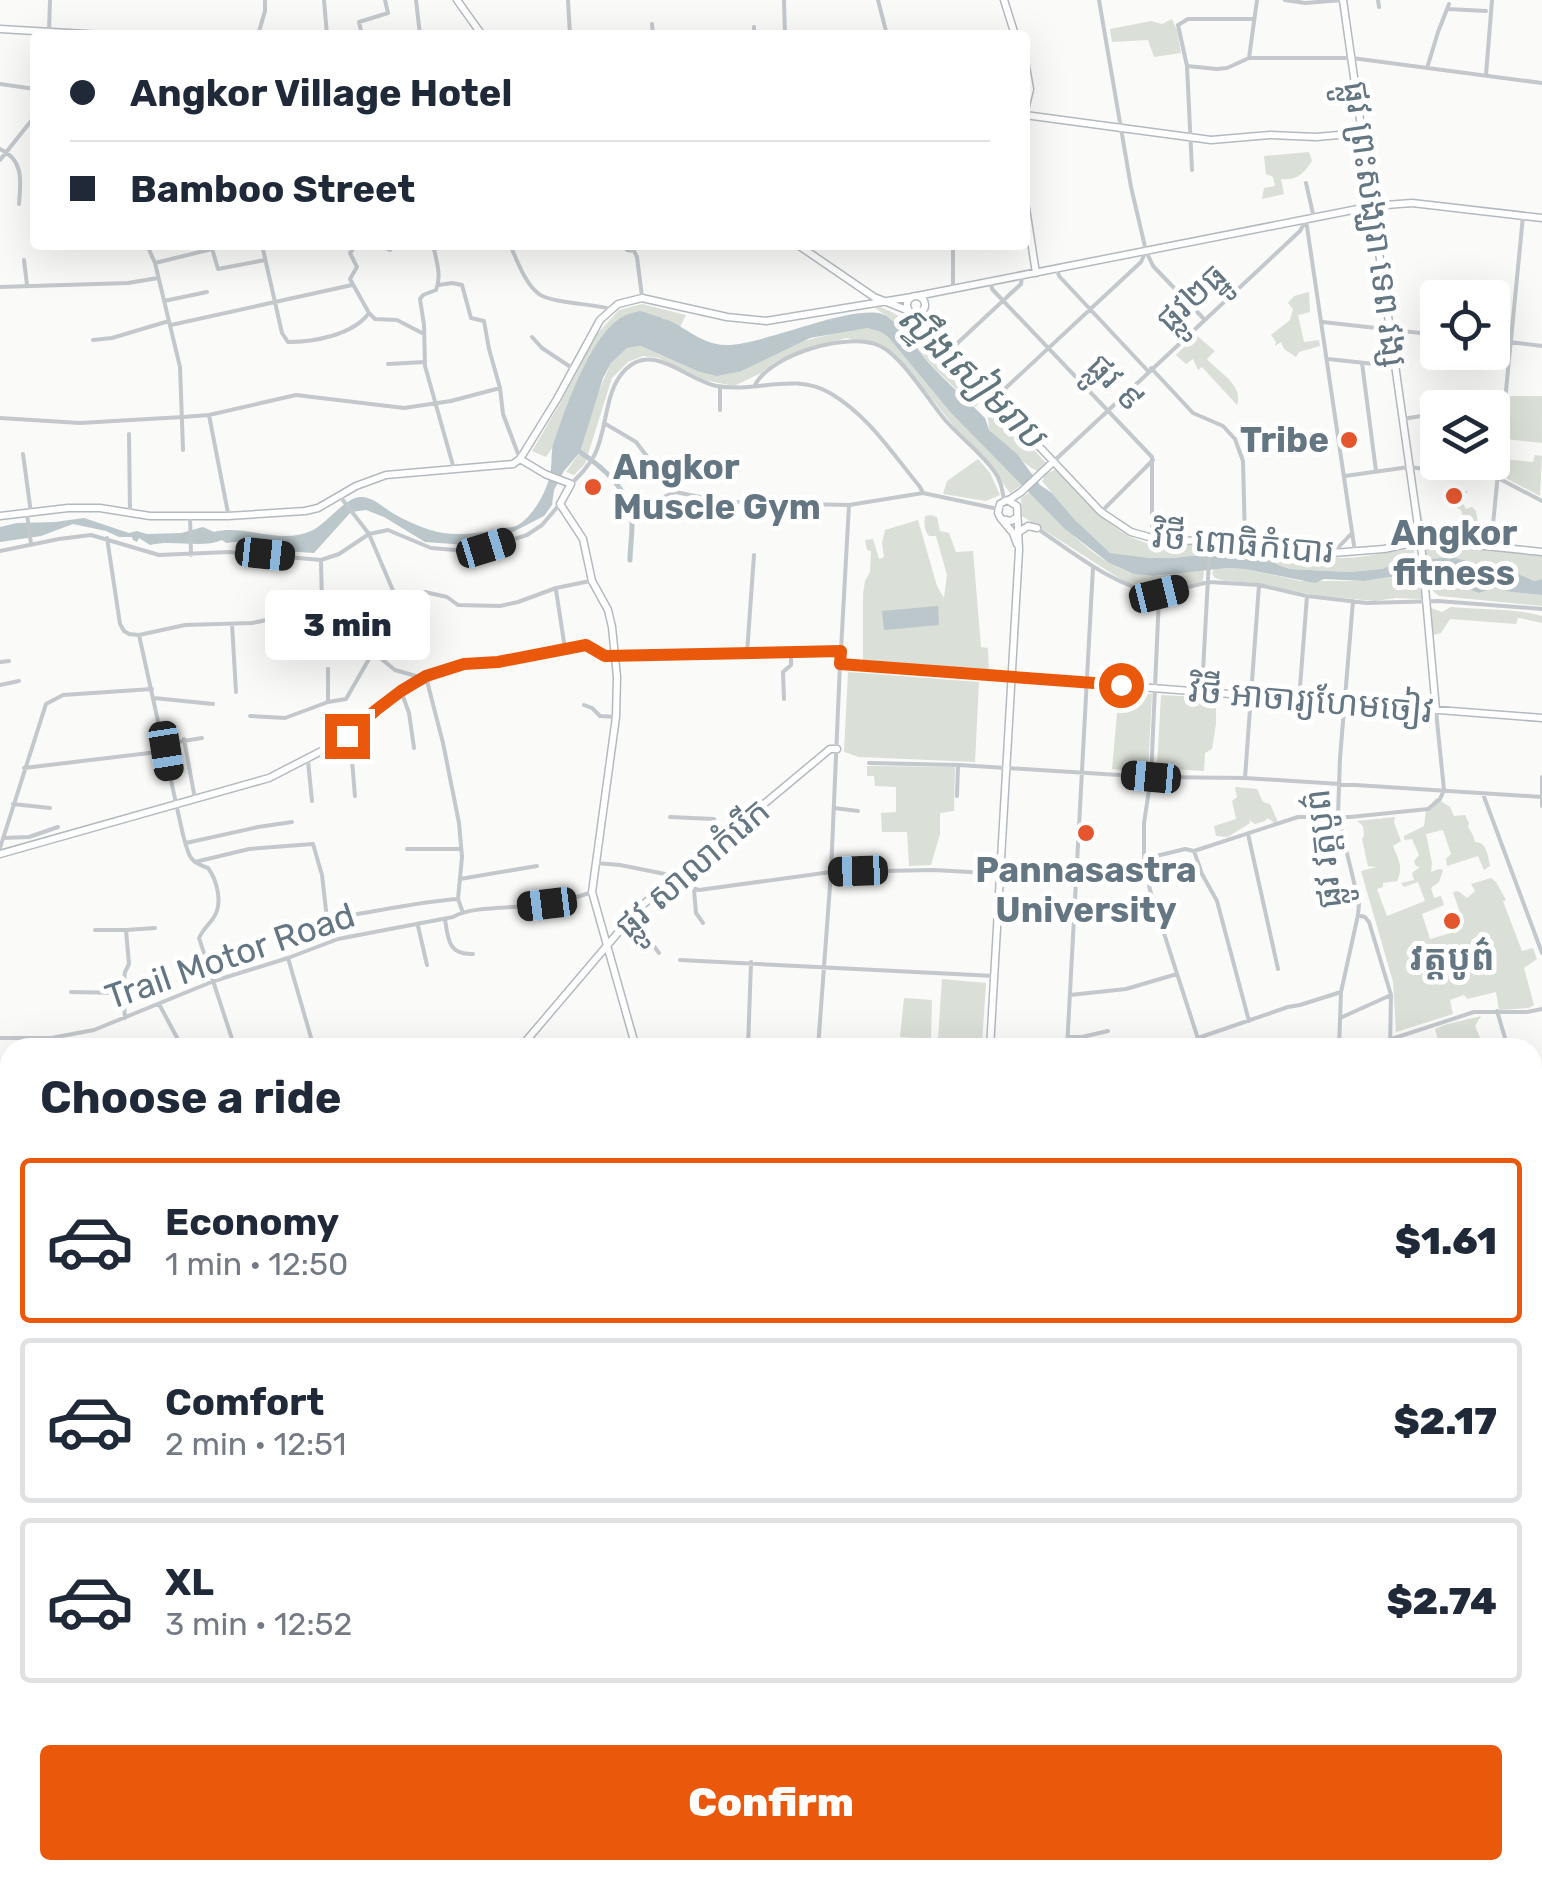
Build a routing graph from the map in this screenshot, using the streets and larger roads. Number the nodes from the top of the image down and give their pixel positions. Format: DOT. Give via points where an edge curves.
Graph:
graph roads {
  1 [pos="50,0"];
  2 [pos="265,0"];
  3 [pos="324,0"];
  4 [pos="385,0"];
  5 [pos="416,0"];
  6 [pos="458,0"];
  7 [pos="568,0"];
  8 [pos="784,0"];
  9 [pos="878,0"];
  10 [pos="1004,0"];
  11 [pos="1099,0"];
  12 [pos="1257,0"];
  13 [pos="1285,0"];
  14 [pos="1343,0"];
  15 [pos="1378,0"];
  16 [pos="1492,0"];
  17 [pos="1379,8"];
  18 [pos="1486,11"];
  19 [pos="1253,19"];
  20 [pos="652,24"];
  21 [pos="754,26"];
  22 [pos="0,29"];
  23 [pos="48,30"];
  24 [pos="259,30"];
  25 [pos="327,30"];
  26 [pos="361,30"];
  27 [pos="419,30"];
  28 [pos="479,30"];
  29 [pos="570,30"];
  30 [pos="653,30"];
  31 [pos="754,30"];
  32 [pos="784,30"];
  33 [pos="886,30"];
  34 [pos="1013,30"];
  35 [pos="30,31"];
  36 [pos="1249,58"];
  37 [pos="1352,58"];
  38 [pos="1187,66"];
  39 [pos="1428,67"];
  40 [pos="1486,75"];
  41 [pos="1542,83"];
  42 [pos="0,84"];
  43 [pos="30,89"];
  44 [pos="1030,113"];
  45 [pos="30,121"];
  46 [pos="1121,130"];
  47 [pos="1362,133"];
  48 [pos="1190,138"];
  49 [pos="3,150"];
  50 [pos="0,160"];
  51 [pos="1192,170"];
  52 [pos="1306,183"];
  53 [pos="19,204"];
  54 [pos="1374,206"];
  55 [pos="1524,216"];
  56 [pos="1542,218"];
  57 [pos="1310,219"];
  58 [pos="1300,231"];
  59 [pos="1030,234"];
  60 [pos="1309,236"];
  61 [pos="149,250"];
  62 [pos="200,250"];
  63 [pos="212,250"];
  64 [pos="263,250"];
  65 [pos="352,250"];
  66 [pos="434,250"];
  67 [pos="513,250"];
  68 [pos="628,250"];
  69 [pos="805,250"];
  70 [pos="954,250"];
  71 [pos="1146,252"];
  72 [pos="24,260"];
  73 [pos="265,260"];
  74 [pos="155,263"];
  75 [pos="1056,268"];
  76 [pos="1036,273"];
  77 [pos="1022,276"];
  78 [pos="158,278"];
  79 [pos="991,282"];
  80 [pos="352,285"];
  81 [pos="438,285"];
  82 [pos="28,286"];
  83 [pos="0,287"];
  84 [pos="953,289"];
  85 [pos="207,292"];
  86 [pos="941,292"];
  87 [pos="870,296"];
  88 [pos="915,296"];
  89 [pos="642,298"];
  90 [pos="887,300"];
  91 [pos="1003,300"];
  92 [pos="164,301"];
  93 [pos="276,303"];
  94 [pos="611,309"];
  95 [pos="924,310"];
  96 [pos="1090,310"];
  97 [pos="911,312"];
  98 [pos="369,313"];
  99 [pos="1204,319"];
  100 [pos="923,322"];
  101 [pos="1322,322"];
  102 [pos="169,323"];
  103 [pos="1391,330"];
  104 [pos="1420,333"];
  105 [pos="424,334"];
  106 [pos="532,337"];
  107 [pos="93,340"];
  108 [pos="1510,342"];
  109 [pos="1542,346"];
  110 [pos="1049,348"];
  111 [pos="949,350"];
  112 [pos="1328,360"];
  113 [pos="425,362"];
  114 [pos="1362,363"];
  115 [pos="388,364"];
  116 [pos="1396,367"];
  117 [pos="573,369"];
  118 [pos="1149,370"];
  119 [pos="755,385"];
  120 [pos="720,387"];
  121 [pos="500,388"];
  122 [pos="994,398"];
  123 [pos="435,404"];
  124 [pos="1108,409"];
  125 [pos="720,410"];
  126 [pos="209,415"];
  127 [pos="1420,416"];
  128 [pos="183,417"];
  129 [pos="0,418"];
  130 [pos="1403,419"];
  131 [pos="604,423"];
  132 [pos="129,434"];
  133 [pos="183,450"];
  134 [pos="23,454"];
  135 [pos="520,458"];
  136 [pos="1153,460"];
  137 [pos="1053,462"];
  138 [pos="1410,467"];
  139 [pos="1420,468"];
  140 [pos="454,470"];
  141 [pos="1376,471"];
  142 [pos="1345,476"];
  143 [pos="1498,480"];
  144 [pos="1502,480"];
  145 [pos="567,482"];
  146 [pos="1023,491"];
  147 [pos="675,492"];
  148 [pos="922,493"];
  149 [pos="341,498"];
  150 [pos="1542,500"];
  151 [pos="1005,501"];
  152 [pos="560,504"];
  153 [pos="849,505"];
  154 [pos="1017,506"];
  155 [pos="998,509"];
  156 [pos="130,512"];
  157 [pos="1101,512"];
  158 [pos="0,516"];
  159 [pos="29,516"];
  160 [pos="228,516"];
  161 [pos="622,516"];
  162 [pos="1017,516"];
  163 [pos="1002,519"];
  164 [pos="190,520"];
  165 [pos="1037,528"];
  166 [pos="1019,532"];
  167 [pos="368,534"];
  168 [pos="1351,534"];
  169 [pos="106,538"];
  170 [pos="1152,538"];
  171 [pos="1245,540"];
  172 [pos="1420,541"];
  173 [pos="31,543"];
  174 [pos="1209,546"];
  175 [pos="1490,547"];
  176 [pos="1019,550"];
  177 [pos="0,551"];
  178 [pos="191,552"];
  179 [pos="1355,552"];
  180 [pos="1542,552"];
  181 [pos="1333,553"];
  182 [pos="754,555"];
  183 [pos="321,560"];
  184 [pos="1093,566"];
  185 [pos="592,580"];
  186 [pos="1209,582"];
  187 [pos="1259,585"];
  188 [pos="556,588"];
  189 [pos="1159,594"];
  190 [pos="1307,596"];
  191 [pos="398,600"];
  192 [pos="1427,600"];
  193 [pos="1353,601"];
  194 [pos="376,602"];
  195 [pos="322,604"];
  196 [pos="1542,609"];
  197 [pos="232,624"];
  198 [pos="316,625"];
  199 [pos="140,634"];
  200 [pos="565,649"];
  201 [pos="841,651"];
  202 [pos="372,652"];
  203 [pos="790,652"];
  204 [pos="747,653"];
  205 [pos="616,656"];
  206 [pos="9,660"];
  207 [pos="0,662"];
  208 [pos="840,664"];
  209 [pos="328,669"];
  210 [pos="425,677"];
  211 [pos="1012,678"];
  212 [pos="19,681"];
  213 [pos="1087,683"];
  214 [pos="0,685"];
  215 [pos="1155,688"];
  216 [pos="152,690"];
  217 [pos="1202,690"];
  218 [pos="401,691"];
  219 [pos="236,692"];
  220 [pos="1251,694"];
  221 [pos="154,698"];
  222 [pos="784,699"];
  223 [pos="1299,700"];
  224 [pos="328,702"];
  225 [pos="1345,703"];
  226 [pos="212,704"];
  227 [pos="584,706"];
  228 [pos="1436,710"];
  229 [pos="250,716"];
  230 [pos="616,717"];
  231 [pos="1542,718"];
  232 [pos="347,736"];
  233 [pos="202,738"];
  234 [pos="184,740"];
  235 [pos="166,748"];
  236 [pos="414,748"];
  237 [pos="837,749"];
  238 [pos="308,760"];
  239 [pos="869,763"];
  240 [pos="958,765"];
  241 [pos="24,768"];
  242 [pos="1006,768"];
  243 [pos="1080,771"];
  244 [pos="1542,776"];
  245 [pos="1151,777"];
  246 [pos="1245,778"];
  247 [pos="1339,786"];
  248 [pos="1444,790"];
  249 [pos="1483,794"];
  250 [pos="355,796"];
  251 [pos="956,796"];
  252 [pos="1541,797"];
  253 [pos="195,800"];
  254 [pos="312,801"];
  255 [pos="14,804"];
  256 [pos="176,806"];
  257 [pos="1542,806"];
  258 [pos="50,808"];
  259 [pos="834,808"];
  260 [pos="858,811"];
  261 [pos="1338,816"];
  262 [pos="670,817"];
  263 [pos="292,822"];
  264 [pos="58,827"];
  265 [pos="1248,834"];
  266 [pos="4,838"];
  267 [pos="719,842"];
  268 [pos="186,843"];
  269 [pos="408,849"];
  270 [pos="461,849"];
  271 [pos="1194,850"];
  272 [pos="0,851"];
  273 [pos="1144,859"];
  274 [pos="193,863"];
  275 [pos="596,863"];
  276 [pos="536,866"];
  277 [pos="831,872"];
  278 [pos="1000,874"];
  279 [pos="1076,876"];
  280 [pos="677,878"];
  281 [pos="460,879"];
  282 [pos="694,890"];
  283 [pos="592,892"];
  284 [pos="458,899"];
  285 [pos="462,910"];
  286 [pos="1358,915"];
  287 [pos="632,916"];
  288 [pos="327,919"];
  289 [pos="446,919"];
  290 [pos="703,923"];
  291 [pos="417,924"];
  292 [pos="155,928"];
  293 [pos="95,930"];
  294 [pos="126,930"];
  295 [pos="331,942"];
  296 [pos="608,942"];
  297 [pos="659,952"];
  298 [pos="1542,953"];
  299 [pos="473,954"];
  300 [pos="288,958"];
  301 [pos="680,960"];
  302 [pos="751,962"];
  303 [pos="426,965"];
  304 [pos="823,966"];
  305 [pos="1278,969"];
  306 [pos="1178,974"];
  307 [pos="994,976"];
  308 [pos="214,981"];
  309 [pos="71,992"];
  310 [pos="1341,992"];
  311 [pos="123,993"];
  312 [pos="1070,995"];
  313 [pos="1391,995"];
  314 [pos="160,1004"];
  315 [pos="1542,1009"];
  316 [pos="1497,1011"];
  317 [pos="125,1018"];
  318 [pos="1339,1018"];
  319 [pos="1249,1021"];
  320 [pos="1108,1031"];
  321 [pos="1067,1037"];
  322 [pos="0,1038"];
  323 [pos="177,1038"];
  324 [pos="232,1038"];
  325 [pos="311,1038"];
  326 [pos="528,1038"];
  327 [pos="633,1038"];
  328 [pos="748,1038"];
  329 [pos="819,1038"];
  330 [pos="991,1038"];
  331 [pos="1198,1038"];
  332 [pos="1339,1038"];
  333 [pos="1390,1038"];
  334 [pos="1393,1038"];
  335 [pos="1505,1038"];
  1 -- 23 [label="street"];
  2 -- 24 [label="street"];
  3 -- 25 [label="street"];
  4 -- 26 [label="street" via="388,13 359,22"];
  5 -- 27 [label="street"];
  6 -- 28 [label="street"];
  7 -- 29 [label="street"];
  8 -- 32 [label="street"];
  9 -- 33 [label="street"];
  10 -- 34 [label="street"];
  11 -- 46 [label="street"];
  12 -- 19 [label="street"];
  13 -- 14 [label="street"];
  14 -- 37 [label="street, ផ្លូវ ព្រះសង្ឃរា ទេព វង្ស"];
  15 -- 17 [label="street"];
  16 -- 40 [label="street"];
  18 -- 39 [label="street" via="1449,6"];
  19 -- 36 [label="street"];
  19 -- 38 [label="street" via="1180,23"];
  20 -- 30 [label="street"];
  21 -- 31 [label="street"];
  22 -- 35 [label="street"];
  36 -- 37 [label="street"];
  36 -- 38 [label="street" via="1217,70"];
  37 -- 39 [label="street"];
  37 -- 47 [label="street, ផ្លូវ ព្រះសង្ឃរា ទេព វង្ស"];
  38 -- 48 [label="street"];
  39 -- 40 [label="street"];
  40 -- 41 [label="street"];
  42 -- 43 [label="street"];
  44 -- 46 [label="street"];
  45 -- 49 [label="street"];
  46 -- 48 [label="street"];
  46 -- 71 [label="street"];
  47 -- 48 [label="street"];
  47 -- 54 [label="street, ផ្លូវ ព្រះសង្ឃរា ទេព វង្ស"];
  48 -- 51 [label="street"];
  49 -- 50 [label="street"];
  49 -- 53 [label="street" via="21,173"];
  52 -- 57 [label="street"];
  54 -- 55 [label="street"];
  54 -- 57 [label="street"];
  54 -- 103 [label="street, ផ្លូវ ព្រះសង្ឃរា ទេព វង្ស"];
  55 -- 56 [label="street"];
  55 -- 108 [label="street"];
  57 -- 58 [label="street, ផ្លូវ២ធ្នូ"];
  57 -- 60 [label="street"];
  57 -- 71 [label="street"];
  58 -- 60 [label="street"];
  58 -- 99 [label="street, ផ្លូវ២ធ្នូ"];
  59 -- 76 [label="street"];
  60 -- 101 [label="street"];
  61 -- 74 [label="street"];
  62 -- 74 [label="street"];
  63 -- 73 [label="street" via="221,270"];
  64 -- 73 [label="street"];
  65 -- 80 [label="street"];
  66 -- 81 [label="street"];
  67 -- 94 [label="street" via="539,295"];
  68 -- 89 [label="street" via="637,257"];
  69 -- 87 [label="street, វិថី ពោធិកំបោរ"];
  70 -- 84 [label="street"];
  71 -- 75 [label="street"];
  71 -- 96 [label="street"];
  71 -- 99 [label="street"];
  72 -- 82 [label="street"];
  73 -- 93 [label="street"];
  74 -- 78 [label="street"];
  75 -- 76 [label="street"];
  75 -- 96 [label="street"];
  76 -- 77 [label="street"];
  77 -- 79 [label="street"];
  77 -- 91 [label="street"];
  78 -- 82 [label="street"];
  78 -- 92 [label="street"];
  79 -- 84 [label="street"];
  79 -- 91 [label="street, ផ្លូវ ៩"];
  80 -- 93 [label="street"];
  80 -- 98 [label="street"];
  81 -- 105 [label="street" via="420,299"];
  81 -- 121 [label="street" via="462,285 471,318 484,321"];
  82 -- 83 [label="street"];
  84 -- 86 [label="street"];
  85 -- 92 [label="street"];
  86 -- 88 [label="street"];
  86 -- 95 [label="street"];
  87 -- 89 [label="street" via="766,321"];
  87 -- 90 [label="street"];
  87 -- 90 [label="street, វិថី ពោធិកំបោរ"];
  88 -- 90 [label="street"];
  88 -- 95 [label="street"];
  88 -- 97 [label="street" via="907,303"];
  89 -- 94 [label="street"];
  90 -- 97 [label="street, វិថី ពោធិកំបោរ"];
  91 -- 110 [label="street, ផ្លូវ ៩"];
  91 -- 111 [label="street"];
  92 -- 102 [label="street"];
  93 -- 98 [label="street" via="282,333 293,343 341,333"];
  93 -- 102 [label="street"];
  94 -- 117 [label="street"];
  95 -- 97 [label="street"];
  95 -- 100 [label="street"];
  96 -- 110 [label="street"];
  96 -- 118 [label="street"];
  97 -- 100 [label="street, វិថី ពោធិកំបោរ"];
  98 -- 105 [label="street"];
  99 -- 118 [label="street, ផ្លូវ២ធ្នូ"];
  100 -- 111 [label="street, វិថី ពោធិកំបោរ"];
  101 -- 103 [label="street"];
  101 -- 112 [label="street"];
  102 -- 107 [label="street"];
  102 -- 128 [label="street"];
  103 -- 104 [label="street"];
  103 -- 116 [label="street, ផ្លូវ ព្រះសង្ឃរា ទេព វង្ស"];
  105 -- 113 [label="street"];
  106 -- 117 [label="street"];
  108 -- 109 [label="street"];
  110 -- 122 [label="street"];
  110 -- 124 [label="street, ផ្លូវ ៩"];
  111 -- 122 [label="street, វិថី ពោធិកំបោរ"];
  112 -- 114 [label="street"];
  112 -- 142 [label="street"];
  113 -- 115 [label="street"];
  113 -- 123 [label="street"];
  114 -- 116 [label="street"];
  114 -- 141 [label="street"];
  116 -- 130 [label="street, ផ្លូវ ព្រះសង្ឃរា ទេព វង្ស"];
  117 -- 135 [label="street"];
  118 -- 124 [label="street, ផ្លូវ២ធ្នូ"];
  118 -- 171 [label="street" via="1193,414 1236,439 1244,461"];
  119 -- 120 [label="street"];
  119 -- 148 [label="street" via="812,384 835,396 876,431"];
  119 -- 151 [label="street" via="776,363 811,350 845,341 879,346 992,468"];
  120 -- 125 [label="street"];
  120 -- 131 [label="street" via="659,360 640,360 618,378"];
  121 -- 123 [label="street"];
  121 -- 135 [label="street"];
  122 -- 137 [label="street, វិថី ពោធិកំបោរ"];
  123 -- 126 [label="street" via="404,408 296,394"];
  123 -- 140 [label="street"];
  124 -- 136 [label="street, ផ្លូវ ៩"];
  124 -- 137 [label="street, ផ្លូវ២ធ្នូ"];
  126 -- 128 [label="street"];
  126 -- 160 [label="street"];
  127 -- 130 [label="street"];
  128 -- 129 [label="street" via="80,423"];
  128 -- 133 [label="street"];
  130 -- 138 [label="street, ផ្លូវ ព្រះសង្ឃរា ទេព វង្ស"];
  131 -- 145 [label="street" via="591,461"];
  131 -- 147 [label="street" via="636,442"];
  132 -- 156 [label="street"];
  134 -- 159 [label="street"];
  135 -- 140 [label="street"];
  135 -- 145 [label="street"];
  136 -- 157 [label="street"];
  136 -- 170 [label="street, ផ្លូវ ៩"];
  137 -- 146 [label="street"];
  137 -- 157 [label="street, វិថី ពោធិកំបោរ"];
  138 -- 139 [label="street"];
  138 -- 141 [label="street"];
  138 -- 172 [label="street, ផ្លូវ ព្រះសង្ឃរា ទេព វង្ស"];
  140 -- 149 [label="street" via="386,475"];
  141 -- 142 [label="street"];
  142 -- 168 [label="street"];
  143 -- 175 [label="street"];
  144 -- 150 [label="street"];
  145 -- 152 [label="street"];
  146 -- 151 [label="street"];
  146 -- 154 [label="street"];
  147 -- 153 [label="street" via="726,502"];
  147 -- 161 [label="street"];
  148 -- 153 [label="street"];
  148 -- 155 [label="street"];
  149 -- 160 [label="street" via="318,508"];
  149 -- 167 [label="street"];
  151 -- 154 [label="street"];
  151 -- 155 [label="street"];
  152 -- 167 [label="street" via="532,532 476,550 431,548 388,530"];
  152 -- 185 [label="street" via="584,539"];
  153 -- 201 [label="street"];
  154 -- 162 [label="street"];
  155 -- 163 [label="street"];
  156 -- 159 [label="street" via="68,508"];
  156 -- 164 [label="street"];
  157 -- 170 [label="street, វិថី ពោធិកំបោរ"];
  158 -- 159 [label="street"];
  159 -- 173 [label="street"];
  160 -- 164 [label="street"];
  162 -- 163 [label="street"];
  162 -- 165 [label="street"];
  162 -- 166 [label="street"];
  163 -- 176 [label="street"];
  164 -- 178 [label="street"];
  165 -- 166 [label="street"];
  165 -- 184 [label="street"];
  166 -- 176 [label="street"];
  167 -- 183 [label="street"];
  167 -- 191 [label="street"];
  168 -- 179 [label="street"];
  168 -- 181 [label="street"];
  169 -- 173 [label="street"];
  169 -- 178 [label="street" via="148,554"];
  169 -- 199 [label="street" via="121,627"];
  170 -- 174 [label="street, វិថី ពោធិកំបោរ"];
  171 -- 174 [label="street, វិថី ពោធិកំបោរ"];
  171 -- 181 [label="street, វិថី ពោធិកំបោរ"];
  172 -- 175 [label="street, វិថី ពោធិកំបោរ"];
  172 -- 179 [label="street, វិថី ពោធិកំបោរ"];
  172 -- 192 [label="street, ផ្លូវ ព្រះសង្ឃរា ទេព វង្ស"];
  173 -- 177 [label="street"];
  174 -- 186 [label="street"];
  175 -- 180 [label="street, វិថី ពោធិកំបោរ"];
  176 -- 211 [label="street"];
  178 -- 183 [label="street"];
  179 -- 181 [label="street, វិថី ពោធិកំបោរ"];
  182 -- 204 [label="street"];
  183 -- 195 [label="street"];
  184 -- 189 [label="street"];
  184 -- 213 [label="street"];
  185 -- 188 [label="street"];
  185 -- 205 [label="street" via="608,610"];
  186 -- 187 [label="street"];
  186 -- 189 [label="street"];
  186 -- 217 [label="street"];
  187 -- 190 [label="street"];
  187 -- 220 [label="street"];
  188 -- 191 [label="street" via="500,606 458,605 425,592"];
  188 -- 200 [label="street"];
  189 -- 215 [label="street"];
  190 -- 193 [label="street"];
  190 -- 223 [label="street"];
  191 -- 194 [label="street"];
  192 -- 193 [label="street"];
  192 -- 196 [label="street"];
  192 -- 228 [label="street, ផ្លូវ ព្រះសង្ឃរា ទេព វង្ស"];
  193 -- 225 [label="street, ផ្លូវ វត្តបូព៌"];
  194 -- 195 [label="street"];
  194 -- 202 [label="street"];
  195 -- 197 [label="street"];
  195 -- 198 [label="street"];
  197 -- 199 [label="street"];
  197 -- 219 [label="street"];
  199 -- 216 [label="street"];
  200 -- 205 [label="street" via="586,645"];
  200 -- 210 [label="street" via="464,664"];
  201 -- 203 [label="street"];
  201 -- 208 [label="street"];
  202 -- 210 [label="street" via="395,670"];
  202 -- 224 [label="street" via="346,699"];
  203 -- 204 [label="street"];
  203 -- 222 [label="street"];
  204 -- 205 [label="street"];
  205 -- 230 [label="street"];
  206 -- 207 [label="street"];
  208 -- 211 [label="street, វិថី អាចារ្យហែមចៀវ"];
  208 -- 237 [label="street"];
  209 -- 224 [label="street"];
  210 -- 218 [label="street"];
  210 -- 270 [label="street"];
  211 -- 213 [label="street, វិថី អាចារ្យហែមចៀវ"];
  211 -- 242 [label="street"];
  212 -- 214 [label="street"];
  213 -- 215 [label="street, វិថី អាចារ្យហែមចៀវ"];
  213 -- 243 [label="street"];
  215 -- 217 [label="street, វិថី អាចារ្យហែមចៀវ"];
  215 -- 245 [label="street"];
  216 -- 221 [label="street"];
  216 -- 241 [label="street" via="63,695 46,704"];
  217 -- 220 [label="street, វិថី អាចារ្យហែមចៀវ"];
  218 -- 232 [label="street"];
  218 -- 236 [label="street"];
  220 -- 223 [label="street, វិថី អាចារ្យហែមចៀវ"];
  220 -- 246 [label="street"];
  221 -- 226 [label="street"];
  221 -- 235 [label="street"];
  223 -- 225 [label="street, វិថី អាចារ្យហែមចៀវ"];
  224 -- 229 [label="street" via="285,718"];
  225 -- 228 [label="street, វិថី អាចារ្យហែមចៀវ"];
  225 -- 247 [label="street, ផ្លូវ វត្តបូព៌"];
  227 -- 230 [label="street"];
  228 -- 231 [label="street, វិថី អាចារ្យហែមចៀវ"];
  228 -- 248 [label="street, ផ្លូវ ព្រះសង្ឃរា ទេព វង្ស"];
  230 -- 275 [label="street"];
  232 -- 238 [label="street"];
  232 -- 250 [label="street"];
  233 -- 234 [label="street"];
  234 -- 235 [label="street"];
  234 -- 253 [label="street"];
  235 -- 241 [label="street"];
  235 -- 256 [label="street"];
  237 -- 259 [label="street"];
  237 -- 267 [label="street, ផ្លូវ សាលាកំរើក"];
  238 -- 253 [label="street"];
  238 -- 254 [label="street"];
  239 -- 240 [label="street"];
  240 -- 242 [label="street"];
  240 -- 251 [label="street"];
  241 -- 255 [label="street"];
  242 -- 243 [label="street"];
  242 -- 278 [label="street"];
  243 -- 245 [label="street"];
  243 -- 279 [label="street"];
  244 -- 252 [label="street"];
  245 -- 246 [label="street"];
  245 -- 273 [label="street"];
  246 -- 247 [label="street"];
  247 -- 248 [label="street"];
  247 -- 261 [label="street, ផ្លូវ វត្តបូព៌"];
  248 -- 249 [label="street"];
  248 -- 261 [label="street" via="1428,808"];
  249 -- 252 [label="street"];
  249 -- 298 [label="street"];
  252 -- 257 [label="street"];
  253 -- 256 [label="street"];
  255 -- 258 [label="street"];
  255 -- 266 [label="street"];
  256 -- 268 [label="street"];
  256 -- 272 [label="street"];
  259 -- 260 [label="street"];
  259 -- 277 [label="street"];
  261 -- 265 [label="street" via="1298,817"];
  261 -- 286 [label="street, ផ្លូវ វត្តបូព៌"];
  262 -- 267 [label="street" via="713,819"];
  263 -- 268 [label="street"];
  264 -- 266 [label="street"];
  265 -- 271 [label="street"];
  265 -- 305 [label="street"];
  266 -- 272 [label="street"];
  267 -- 280 [label="street, ផ្លូវ សាលាកំរើក"];
  268 -- 274 [label="street"];
  269 -- 270 [label="street"];
  270 -- 281 [label="street"];
  271 -- 273 [label="street"];
  271 -- 319 [label="street" via="1217,901"];
  273 -- 306 [label="street"];
  274 -- 288 [label="street" via="311,844"];
  274 -- 308 [label="street" via="212,872 218,893 216,915 199,938"];
  275 -- 280 [label="street"];
  275 -- 283 [label="street"];
  276 -- 281 [label="street"];
  277 -- 278 [label="street"];
  277 -- 282 [label="street"];
  277 -- 304 [label="street"];
  278 -- 279 [label="street"];
  278 -- 307 [label="street"];
  279 -- 312 [label="street"];
  280 -- 282 [label="street"];
  280 -- 287 [label="street, ផ្លូវ សាលាកំរើក"];
  281 -- 284 [label="street"];
  282 -- 290 [label="street"];
  283 -- 285 [label="street, Trail Motor Road" via="547,904"];
  283 -- 296 [label="street"];
  284 -- 285 [label="street"];
  284 -- 288 [label="street"];
  285 -- 289 [label="street, Trail Motor Road"];
  286 -- 310 [label="street, ផ្លូវ វត្តបូព៌"];
  286 -- 313 [label="street" via="1369,922"];
  287 -- 296 [label="street, ផ្លូវ សាលាកំរើក"];
  287 -- 297 [label="street"];
  288 -- 295 [label="street"];
  289 -- 291 [label="street, Trail Motor Road"];
  289 -- 299 [label="street" via="454,950"];
  291 -- 295 [label="street, Trail Motor Road"];
  291 -- 303 [label="street"];
  292 -- 294 [label="street"];
  293 -- 294 [label="street"];
  294 -- 311 [label="street"];
  295 -- 300 [label="street, Trail Motor Road"];
  296 -- 326 [label="street, ផ្លូវ សាលាកំរើក"];
  296 -- 327 [label="street"];
  300 -- 308 [label="street, Trail Motor Road"];
  300 -- 325 [label="street"];
  301 -- 302 [label="street"];
  302 -- 304 [label="street"];
  302 -- 328 [label="street"];
  304 -- 307 [label="street"];
  304 -- 329 [label="street"];
  306 -- 312 [label="street"];
  306 -- 331 [label="street"];
  307 -- 330 [label="street"];
  308 -- 314 [label="street, Trail Motor Road"];
  308 -- 324 [label="street"];
  309 -- 311 [label="street"];
  310 -- 318 [label="street, ផ្លូវ វត្តបូព៌"];
  310 -- 319 [label="street"];
  311 -- 317 [label="street"];
  312 -- 321 [label="street"];
  313 -- 318 [label="street"];
  313 -- 333 [label="street"];
  314 -- 317 [label="street, Trail Motor Road"];
  314 -- 323 [label="street"];
  315 -- 316 [label="street"];
  316 -- 334 [label="street"];
  316 -- 335 [label="street"];
  317 -- 322 [label="street, Trail Motor Road" via="66,1036"];
  318 -- 332 [label="street, ផ្លូវ វត្តបូព៌"];
  319 -- 331 [label="street"];
  320 -- 321 [label="street"];
}
